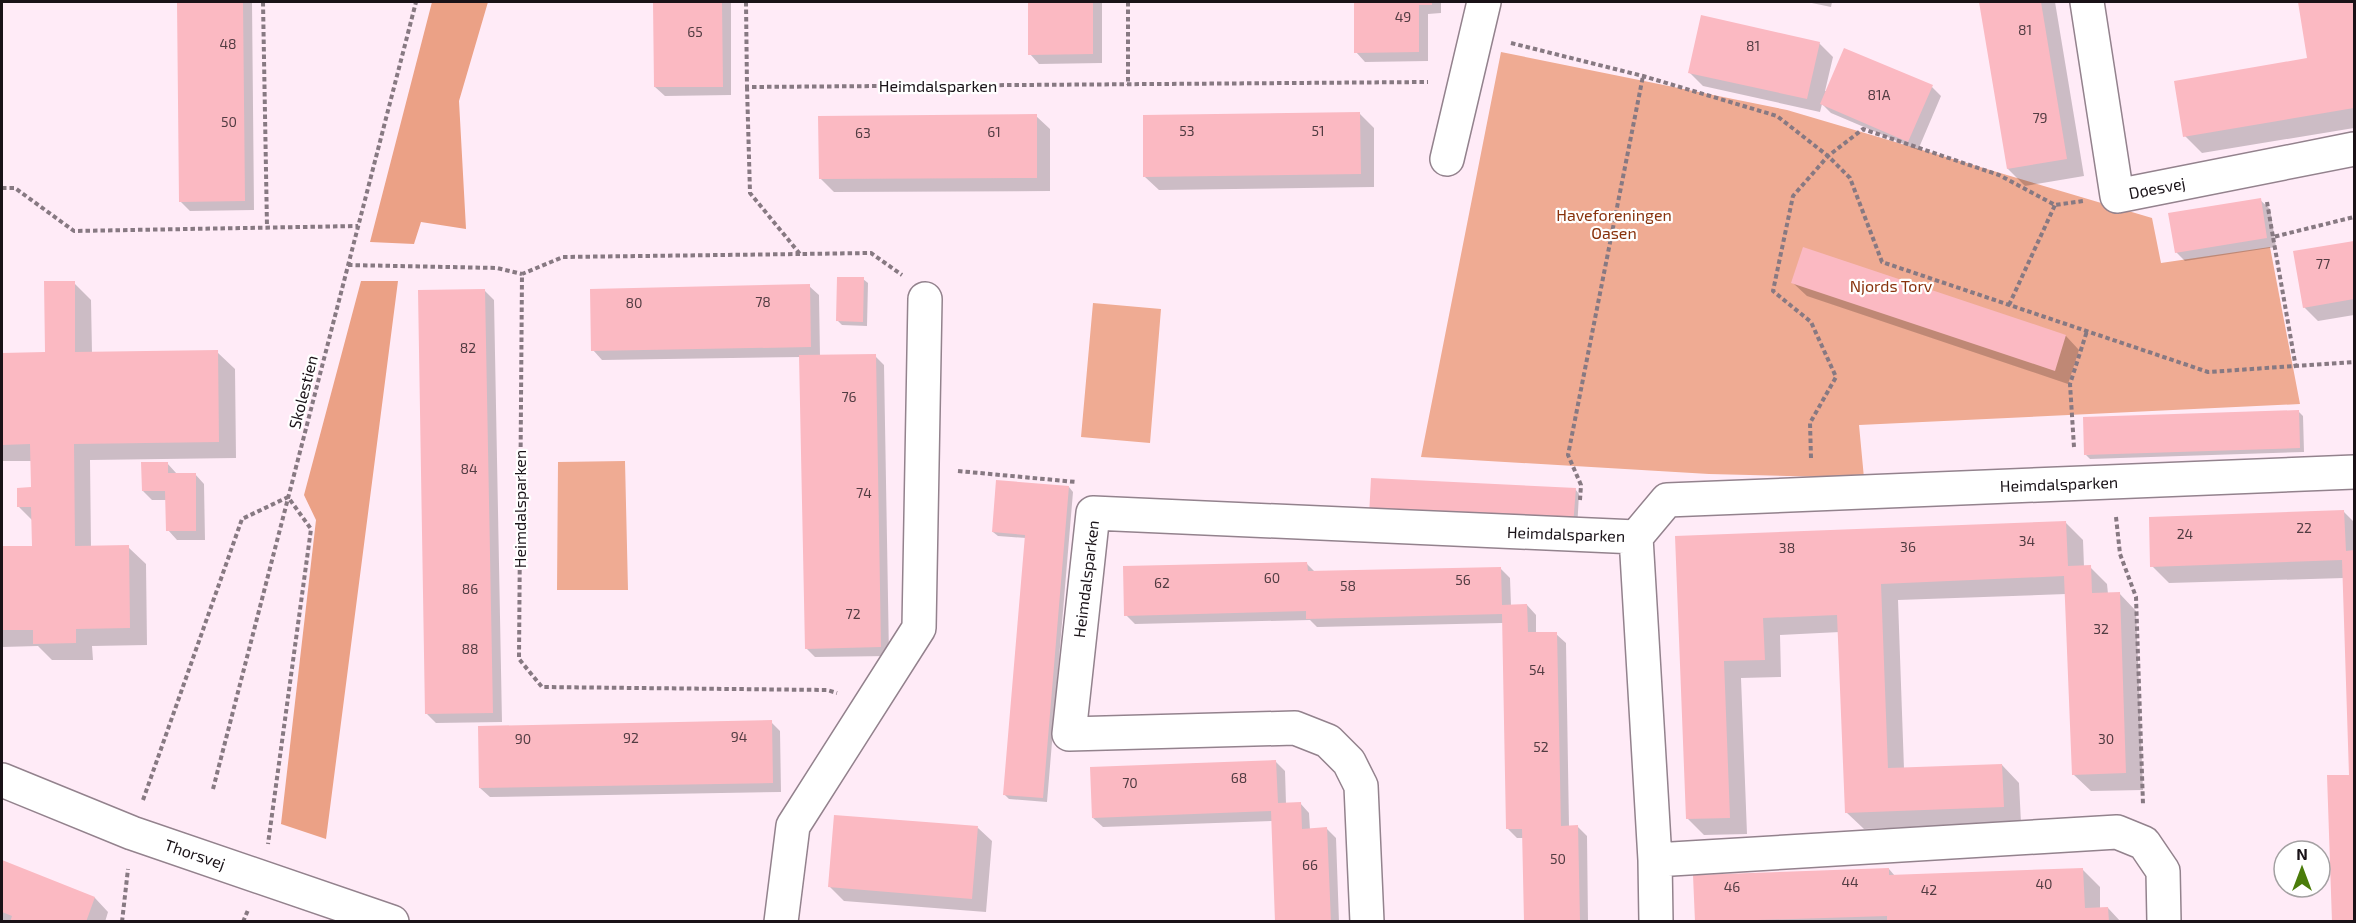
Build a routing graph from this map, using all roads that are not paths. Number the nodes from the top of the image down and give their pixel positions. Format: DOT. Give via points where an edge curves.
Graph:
graph roads {
  1 [pos="1484,2"];
  2 [pos="2087,2"];
  3 [pos="2355,149"];
  4 [pos="1447,159"];
  5 [pos="926,299"];
  6 [pos="2355,472"];
  7 [pos="1636,537"];
  8 [pos="2,780"];
  9 [pos="1655,860"];
  10 [pos="392,921"];
  11 [pos="781,921"];
  12 [pos="1366,921"];
  13 [pos="1656,921"];
  14 [pos="2164,921"];
  1 -- 4 [label="street"];
  2 -- 3 [label="street, Døesvej" via="2117,196"];
  5 -- 11 [label="street" via="919,628 793,826"];
  6 -- 7 [label="street, Heimdalsparken" via="1666,500"];
  7 -- 9 [label="street, Heimdalsparken"];
  7 -- 12 [label="street, Heimdalsparken" via="1093,513 1069,734 1295,728 1329,741 1349,762 1361,786"];
  8 -- 10 [label="street, Thorsvej" via="132,833"];
  9 -- 13 [label="street, Heimdalsparken"];
  9 -- 14 [label="street" via="2117,832 2144,843 2163,871"];
}
